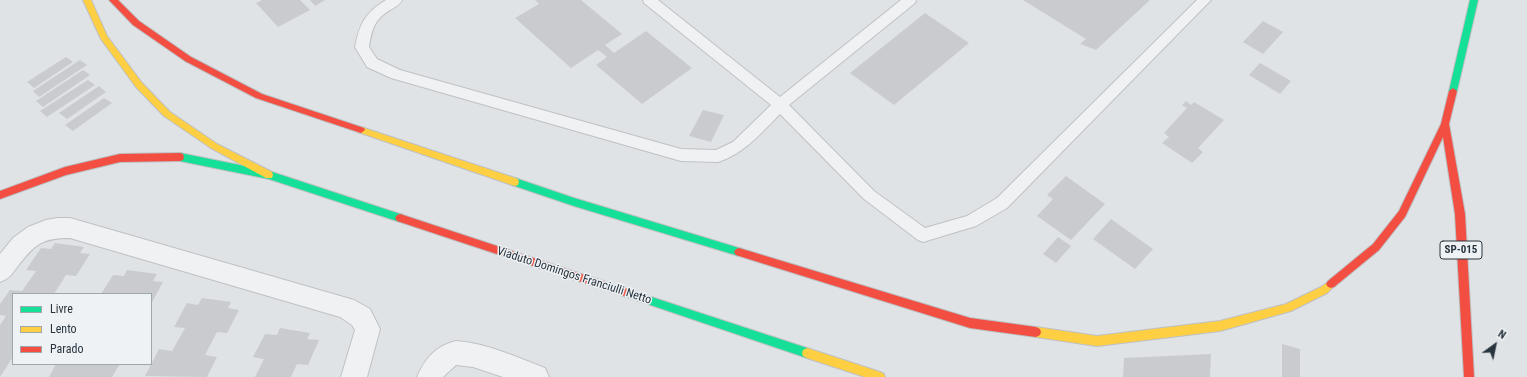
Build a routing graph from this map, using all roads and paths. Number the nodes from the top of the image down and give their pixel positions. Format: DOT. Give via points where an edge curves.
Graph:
graph roads {
  1 [pos="87,0"];
  2 [pos="114,0"];
  3 [pos="396,0"];
  4 [pos="648,0"];
  5 [pos="910,0"];
  6 [pos="1205,0"];
  7 [pos="1474,0"];
  8 [pos="780,105"];
  9 [pos="1445,124"];
  10 [pos="269,175"];
  11 [pos="0,195"];
  12 [pos="0,272"];
  13 [pos="354,377"];
  14 [pos="430,377"];
  15 [pos="536,377"];
  16 [pos="880,377"];
  17 [pos="1469,377"];
  1 -- 10 [label="main road" via="104,37 139,85 166,114 214,146"];
  2 -- 9 [label="main road" via="136,22 188,59 259,96 574,202 970,323 1096,341 1220,326 1288,308 1324,290 1376,247 1402,214"];
  3 -- 8 [label="lane" via="376,12 366,27 362,47 372,63 396,74 681,155 718,156 738,146"];
  4 -- 8 [label="lane"];
  5 -- 8 [label="lane"];
  6 -- 8 [label="lane" via="1002,203 971,221 923,236 869,195"];
  7 -- 9 [label="main road, SP-015"];
  9 -- 17 [label="main road, SP-015" via="1460,214"];
  10 -- 11 [label="main road" via="180,157 120,158 65,171"];
  10 -- 16 [label="main road, Viaduto Domingos Franciulli Netto"];
  12 -- 13 [label="street" via="22,243 38,232 55,227 70,228 346,308 362,317 368,328"];
  14 -- 15 [label="street" via="443,359 455,353 468,354"];
}
